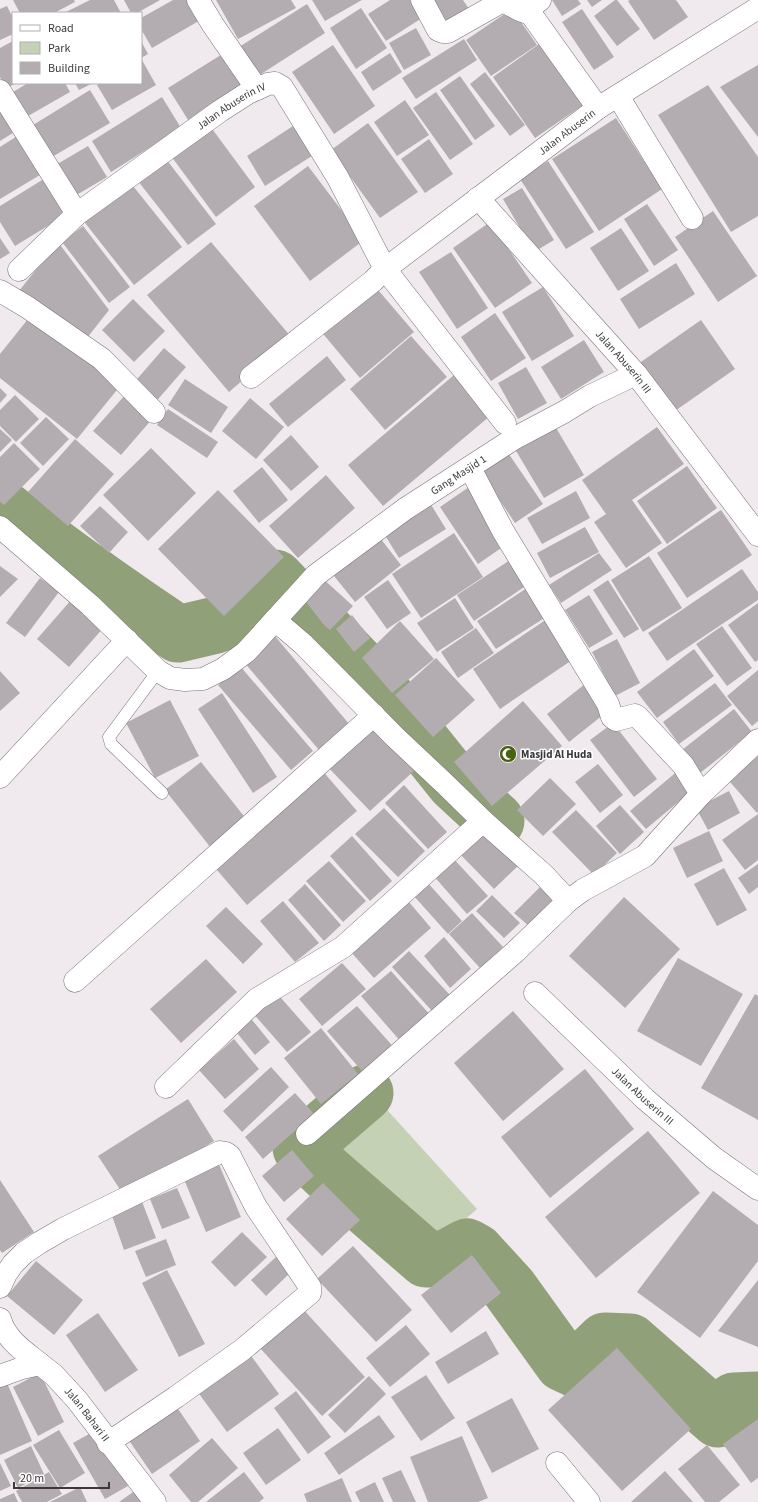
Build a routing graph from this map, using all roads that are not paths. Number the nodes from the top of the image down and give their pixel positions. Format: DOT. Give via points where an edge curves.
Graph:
graph roads {
  1 [pos="198,0"];
  2 [pos="422,0"];
  3 [pos="534,5"];
  4 [pos="757,12"];
  5 [pos="257,89"];
  6 [pos="0,91"];
  7 [pos="618,96"];
  8 [pos="598,108"];
  9 [pos="478,198"];
  10 [pos="77,214"];
  11 [pos="692,218"];
  12 [pos="385,269"];
  13 [pos="19,270"];
  14 [pos="0,291"];
  15 [pos="636,374"];
  16 [pos="251,377"];
  17 [pos="154,412"];
  18 [pos="505,423"];
  19 [pos="470,468"];
  20 [pos="0,527"];
  21 [pos="758,534"];
  22 [pos="284,610"];
  23 [pos="127,640"];
  24 [pos="158,671"];
  25 [pos="374,715"];
  26 [pos="758,740"];
  27 [pos="0,777"];
  28 [pos="162,793"];
  29 [pos="701,794"];
  30 [pos="483,822"];
  31 [pos="575,896"];
  32 [pos="75,981"];
  33 [pos="535,993"];
  34 [pos="166,1087"];
  35 [pos="307,1134"];
  36 [pos="758,1189"];
  37 [pos="0,1287"];
  38 [pos="0,1319"];
  39 [pos="40,1364"];
  40 [pos="0,1376"];
  41 [pos="108,1442"];
  42 [pos="557,1463"];
  43 [pos="154,1502"];
  44 [pos="590,1502"];
  1 -- 5 [label="street" via="212,25"];
  2 -- 3 [label="street" via="438,30 443,32 448,32 501,2 522,11"];
  3 -- 8 [label="street"];
  4 -- 7 [label="street, Jalan Abuserin"];
  5 -- 10 [label="street, Jalan Abuserin IV" via="220,111"];
  5 -- 12 [label="street, Jalan Abuserin IV" via="275,83 282,87 338,178"];
  6 -- 10 [label="street"];
  7 -- 8 [label="street, Jalan Abuserin"];
  7 -- 11 [label="street"];
  8 -- 9 [label="street, Jalan Abuserin"];
  9 -- 12 [label="street, Jalan Abuserin"];
  9 -- 15 [label="street, Jalan Abuserin III"];
  10 -- 13 [label="street, Jalan Abuserin IV"];
  12 -- 16 [label="street, Jalan Abuserin"];
  12 -- 18 [label="street, Jalan Abuserin IV"];
  14 -- 17 [label="street" via="102,359"];
  15 -- 19 [label="street, Gang Masjid 1" via="590,396 515,438"];
  15 -- 21 [label="street, Jalan Abuserin III"];
  19 -- 22 [label="street, Gang Masjid 1" via="399,513 316,575"];
  19 -- 29 [label="street" via="503,531 608,704 612,717 616,720 635,715 638,717 678,759"];
  20 -- 23 [label="street"];
  22 -- 24 [label="street, Gang Masjid 1" via="246,652 223,669 202,679 185,680 170,678"];
  22 -- 25 [label="street" via="303,644"];
  23 -- 24 [label="street"];
  23 -- 27 [label="street"];
  24 -- 28 [label="lane" via="109,738 111,744"];
  25 -- 30 [label="street"];
  25 -- 32 [label="street"];
  26 -- 29 [label="street"];
  29 -- 31 [label="street" via="645,856"];
  30 -- 31 [label="street" via="544,875"];
  30 -- 34 [label="street" via="342,947 257,999"];
  31 -- 35 [label="street" via="515,952"];
  33 -- 36 [label="street, Jalan Abuserin III" via="645,1099 714,1158"];
  37 -- 41 [label="street" via="13,1264 24,1253 63,1229 220,1152 230,1156 256,1207 310,1287 310,1293 242,1350"];
  38 -- 39 [label="street, Jalan Bahari II" via="11,1340"];
  39 -- 40 [label="street"];
  39 -- 41 [label="street, Jalan Bahari II" via="77,1400"];
  41 -- 43 [label="street, Jalan Bahari II"];
  42 -- 44 [label="street"];
}
